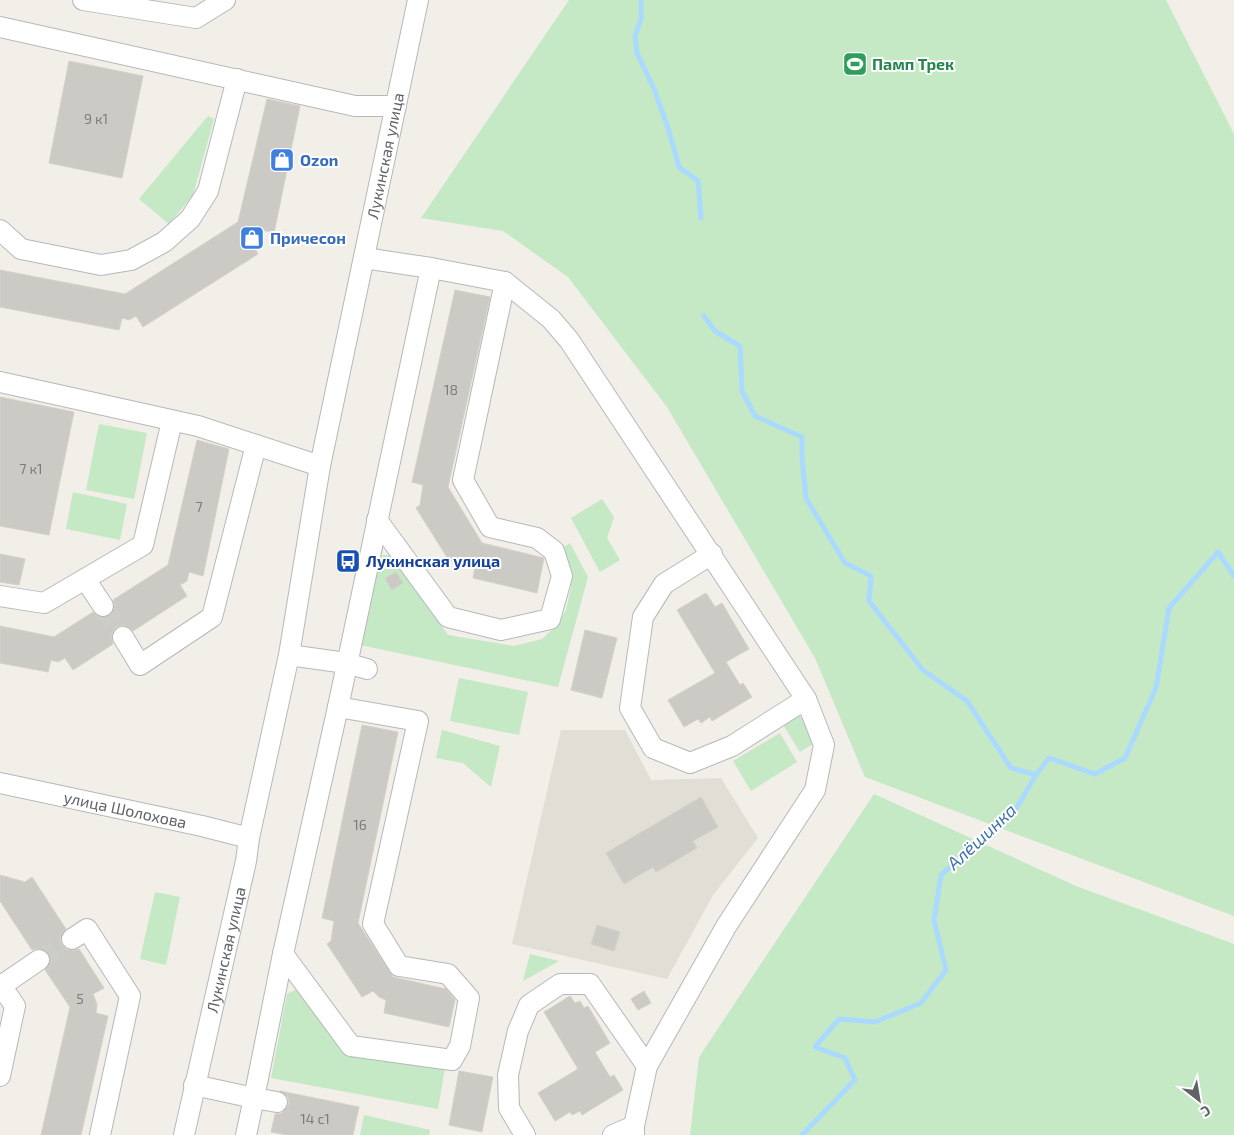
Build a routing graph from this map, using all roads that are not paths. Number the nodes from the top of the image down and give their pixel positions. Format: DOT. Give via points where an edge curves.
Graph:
graph roads {
  1 [pos="83,0"];
  2 [pos="224,0"];
  3 [pos="418,0"];
  4 [pos="0,27"];
  5 [pos="237,79"];
  6 [pos="396,106"];
  7 [pos="0,230"];
  8 [pos="364,258"];
  9 [pos="431,268"];
  10 [pos="505,282"];
  11 [pos="0,382"];
  12 [pos="172,420"];
  13 [pos="256,445"];
  14 [pos="320,466"];
  15 [pos="377,520"];
  16 [pos="712,554"];
  17 [pos="85,579"];
  18 [pos="0,596"];
  19 [pos="103,606"];
  20 [pos="123,637"];
  21 [pos="289,655"];
  22 [pos="346,663"];
  23 [pos="367,669"];
  24 [pos="806,698"];
  25 [pos="338,706"];
  26 [pos="0,783"];
  27 [pos="249,838"];
  28 [pos="72,939"];
  29 [pos="283,954"];
  30 [pos="39,960"];
  31 [pos="0,985"];
  32 [pos="646,1066"];
  33 [pos="0,1076"];
  34 [pos="194,1085"];
  35 [pos="254,1098"];
  36 [pos="277,1102"];
  37 [pos="634,1130"];
  38 [pos="100,1135"];
  39 [pos="184,1135"];
  40 [pos="246,1135"];
  41 [pos="525,1135"];
  42 [pos="612,1135"];
  1 -- 2 [label="street" via="196,18"];
  3 -- 6 [label="street, Лукинская улица"];
  4 -- 5 [label="street"];
  5 -- 6 [label="street" via="355,106"];
  5 -- 7 [label="street" via="208,191 190,219 164,242 131,260 101,265 21,249"];
  6 -- 8 [label="street, Лукинская улица"];
  8 -- 9 [label="street"];
  8 -- 14 [label="street, Лукинская улица"];
  9 -- 10 [label="street"];
  9 -- 15 [label="street"];
  10 -- 15 [label="street" via="463,480 490,527 537,538 554,551 562,576 550,619 501,630 448,617"];
  10 -- 16 [label="street" via="551,319 569,340"];
  11 -- 12 [label="street"];
  12 -- 13 [label="street"];
  12 -- 17 [label="street" via="143,545"];
  13 -- 14 [label="street"];
  13 -- 20 [label="street" via="212,617 140,665"];
  14 -- 21 [label="street, Лукинская улица"];
  15 -- 22 [label="street"];
  16 -- 24 [label="street"];
  16 -- 24 [label="street" via="664,584 643,617 630,708 653,748 690,764 732,746"];
  17 -- 18 [label="street" via="44,603"];
  17 -- 19 [label="street"];
  21 -- 22 [label="street"];
  21 -- 27 [label="street, Лукинская улица"];
  22 -- 23 [label="street"];
  22 -- 25 [label="street"];
  24 -- 32 [label="street" via="824,745 815,790 727,925"];
  25 -- 29 [label="street"];
  25 -- 29 [label="street" via="418,721 373,924 400,966 448,974 469,998 460,1046 452,1060 351,1046"];
  26 -- 27 [label="street, улица Шолохова"];
  27 -- 34 [label="street, Лукинская улица"];
  28 -- 38 [label="street" via="87,929 130,996"];
  29 -- 35 [label="street"];
  30 -- 31 [label="street"];
  31 -- 33 [label="street" via="15,1006"];
  32 -- 37 [label="street"];
  32 -- 41 [label="street" via="590,984 560,984 529,1006 518,1031 508,1076 509,1108"];
  34 -- 35 [label="street"];
  34 -- 39 [label="street, Лукинская улица"];
  35 -- 36 [label="street"];
  35 -- 40 [label="street"];
  37 -- 42 [label="street"];
}
